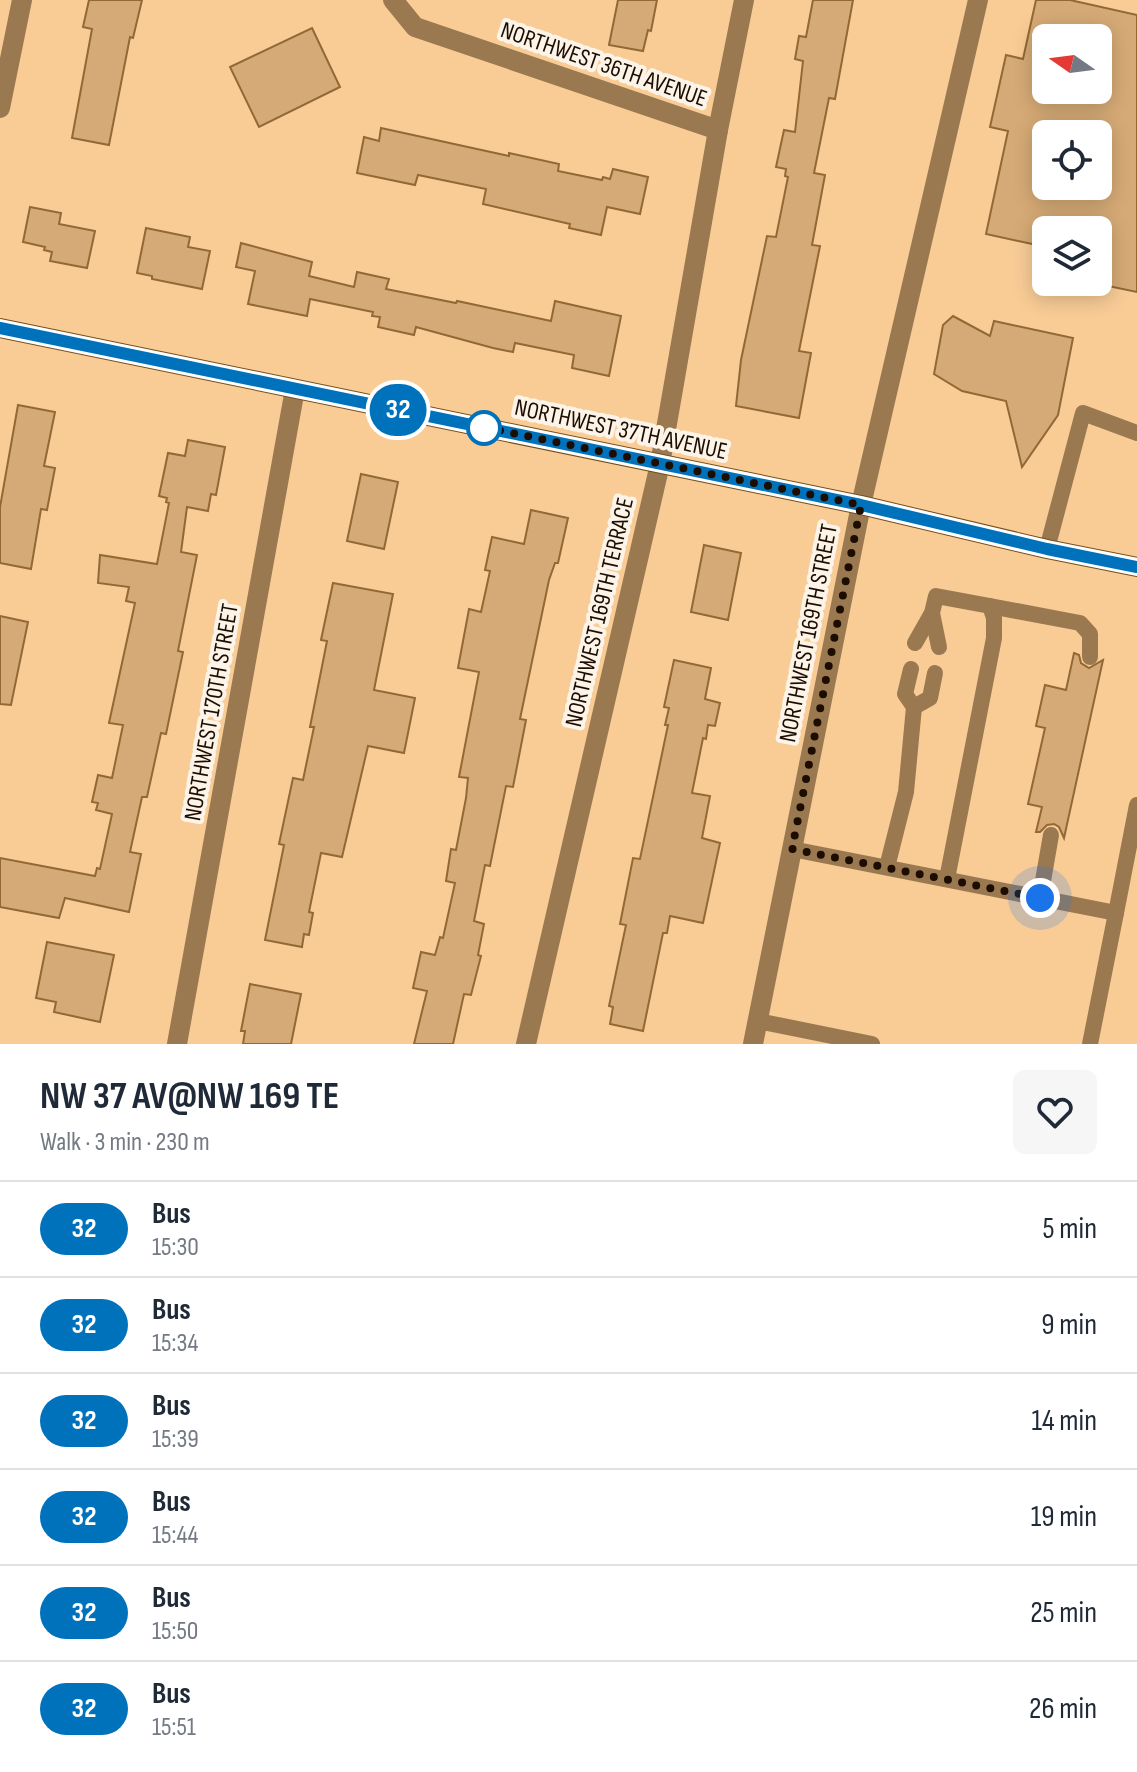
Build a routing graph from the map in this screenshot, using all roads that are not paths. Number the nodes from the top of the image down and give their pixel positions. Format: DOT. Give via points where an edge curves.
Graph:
graph roads {
  1 [pos="22,0"];
  2 [pos="393,0"];
  3 [pos="744,0"];
  4 [pos="978,0"];
  5 [pos="0,108"];
  6 [pos="718,130"];
  7 [pos="0,328"];
  8 [pos="295,389"];
  9 [pos="1137,433"];
  10 [pos="660,464"];
  11 [pos="861,505"];
  12 [pos="1047,549"];
  13 [pos="1137,567"];
  14 [pos="990,606"];
  15 [pos="932,613"];
  16 [pos="915,643"];
  17 [pos="939,647"];
  18 [pos="1090,657"];
  19 [pos="911,669"];
  20 [pos="935,673"];
  21 [pos="914,707"];
  22 [pos="1137,805"];
  23 [pos="1051,835"];
  24 [pos="792,849"];
  25 [pos="887,867"];
  26 [pos="947,879"];
  27 [pos="1040,898"];
  28 [pos="1116,913"];
  29 [pos="758,1021"];
  30 [pos="177,1044"];
  31 [pos="526,1044"];
  32 [pos="753,1044"];
  33 [pos="872,1044"];
  34 [pos="1090,1044"];
  1 -- 5 [label="street"];
  2 -- 6 [label="street, NORTHWEST 36TH AVENUE" via="415,27"];
  3 -- 6 [label="street, NORTHWEST 169TH TERRACE"];
  4 -- 11 [label="street, NORTHWEST 169TH STREET"];
  6 -- 10 [label="street, NORTHWEST 169TH TERRACE"];
  7 -- 8 [label="main road, NORTHWEST 37TH AVENUE"];
  8 -- 10 [label="main road, NORTHWEST 37TH AVENUE"];
  8 -- 30 [label="street, NORTHWEST 170TH STREET"];
  9 -- 12 [label="lane" via="1083,413"];
  10 -- 11 [label="main road, NORTHWEST 37TH AVENUE"];
  10 -- 31 [label="street, NORTHWEST 169TH TERRACE"];
  11 -- 12 [label="main road, NORTHWEST 37TH AVENUE"];
  11 -- 24 [label="street, NORTHWEST 169TH STREET"];
  12 -- 13 [label="main road, NORTHWEST 37TH AVENUE"];
  14 -- 15 [label="lane" via="936,596"];
  14 -- 18 [label="lane" via="1080,623 1090,634"];
  14 -- 26 [label="lane" via="994,638"];
  15 -- 16 [label="lane"];
  15 -- 17 [label="lane"];
  19 -- 21 [label="lane" via="905,694"];
  20 -- 21 [label="lane" via="930,698"];
  21 -- 25 [label="lane" via="906,792"];
  22 -- 28 [label="lane"];
  23 -- 27 [label="lane"];
  24 -- 25 [label="lane"];
  24 -- 29 [label="street, NORTHWEST 169TH STREET"];
  25 -- 26 [label="lane"];
  26 -- 27 [label="lane"];
  27 -- 28 [label="lane"];
  28 -- 34 [label="lane"];
  29 -- 32 [label="street, NORTHWEST 169TH STREET"];
  29 -- 33 [label="lane"];
}
